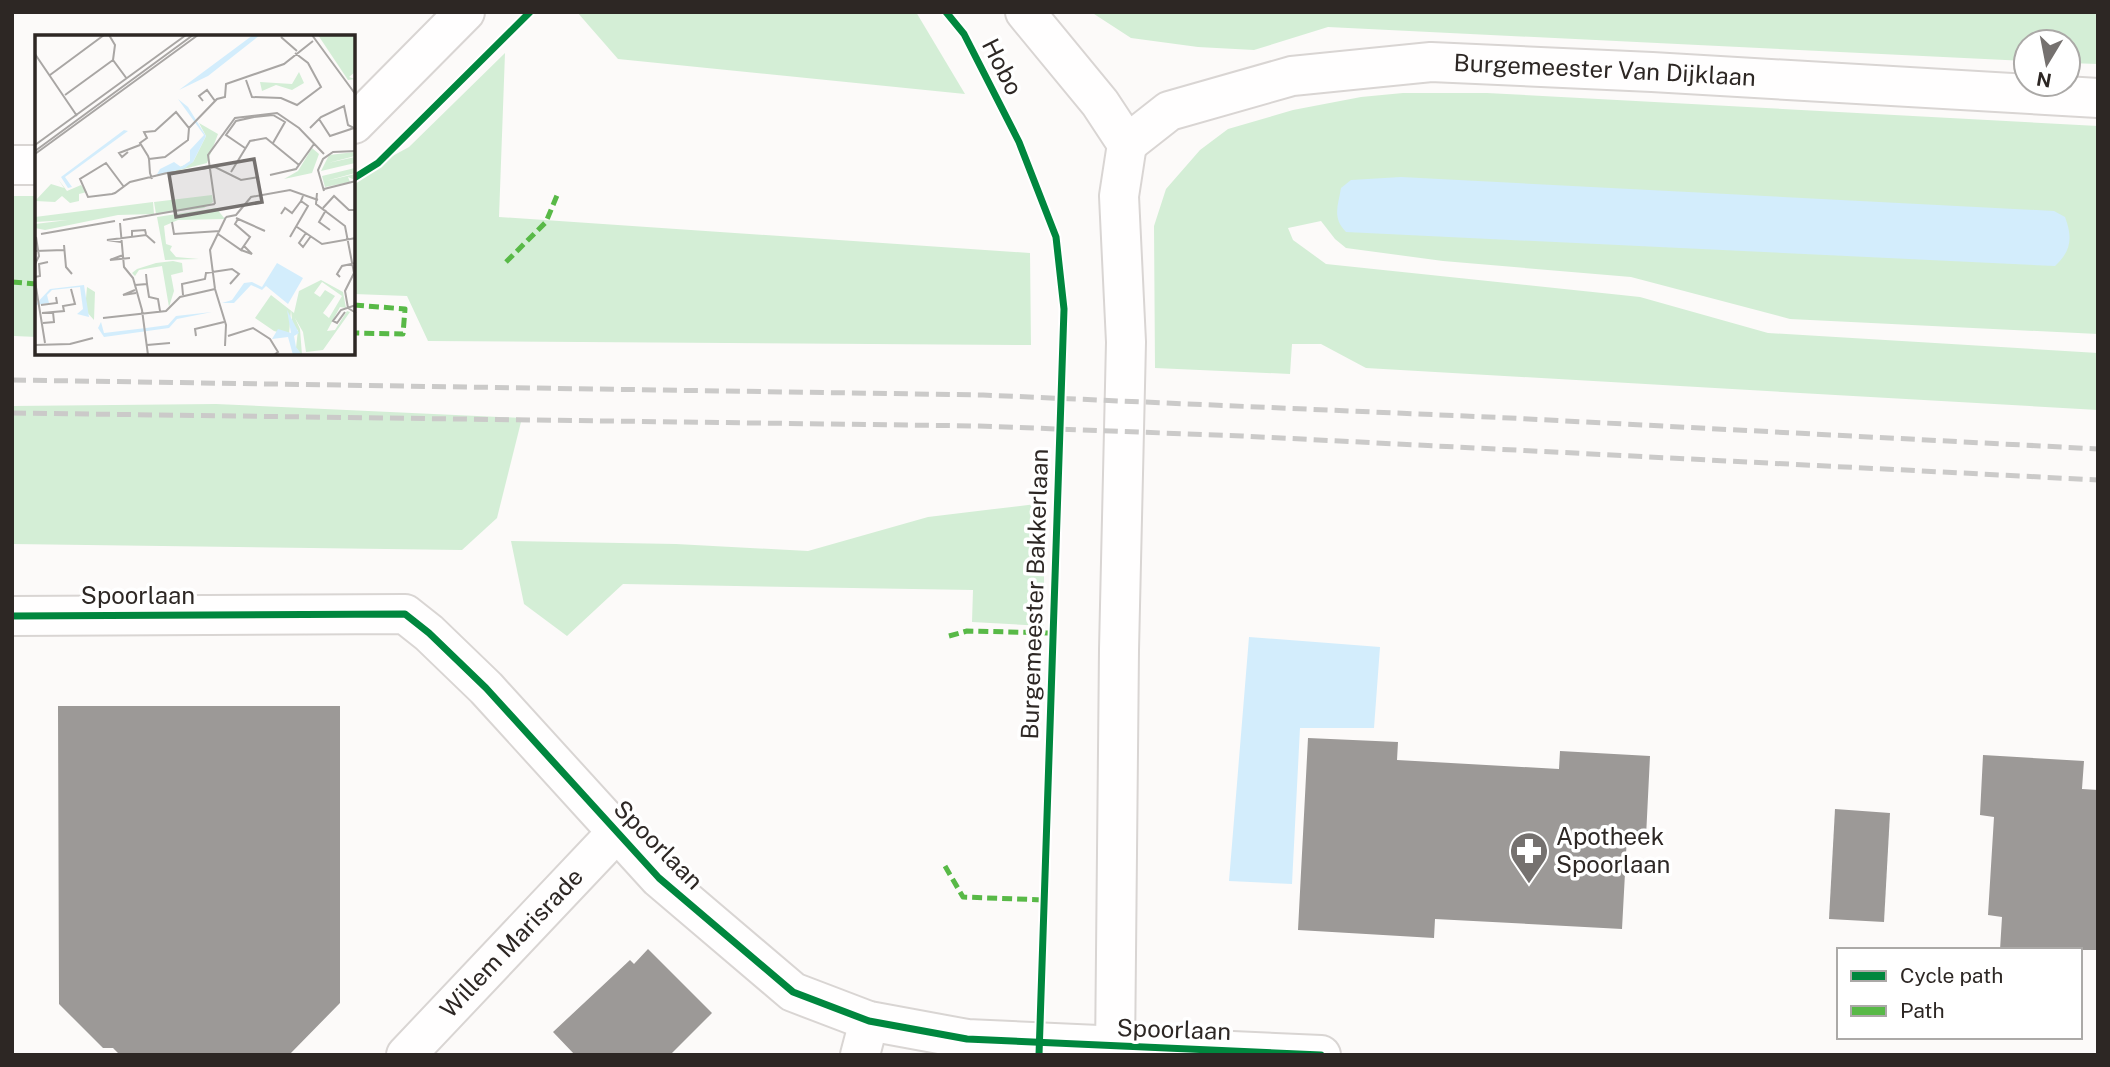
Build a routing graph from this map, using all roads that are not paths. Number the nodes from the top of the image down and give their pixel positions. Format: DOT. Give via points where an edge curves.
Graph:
graph roads {
  1 [pos="464,12"];
  2 [pos="1025,12"];
  3 [pos="2098,98"];
  4 [pos="355,123"];
  5 [pos="1127,144"];
  6 [pos="12,165"];
  7 [pos="35,166"];
  8 [pos="12,616"];
  9 [pos="617,832"];
  10 [pos="864,1038"];
  11 [pos="1115,1051"];
  12 [pos="406,1055"];
  13 [pos="1321,1055"];
  1 -- 4 [label="street"];
  2 -- 5 [label="street, Hobo" via="1100,103"];
  3 -- 5 [label="street, Burgemeester Van Dijklaan" via="1431,62 1292,76 1169,111"];
  5 -- 11 [label="street" via="1119,197 1126,342"];
  6 -- 7 [label="street"];
  8 -- 9 [label="street, Spoorlaan" via="405,614 486,688"];
  9 -- 10 [label="street, Spoorlaan" via="659,878 793,992"];
  9 -- 12 [label="street, Willem Marisrade"];
  10 -- 11 [label="street, Spoorlaan" via="967,1039"];
  11 -- 13 [label="street, Spoorlaan"];
}
